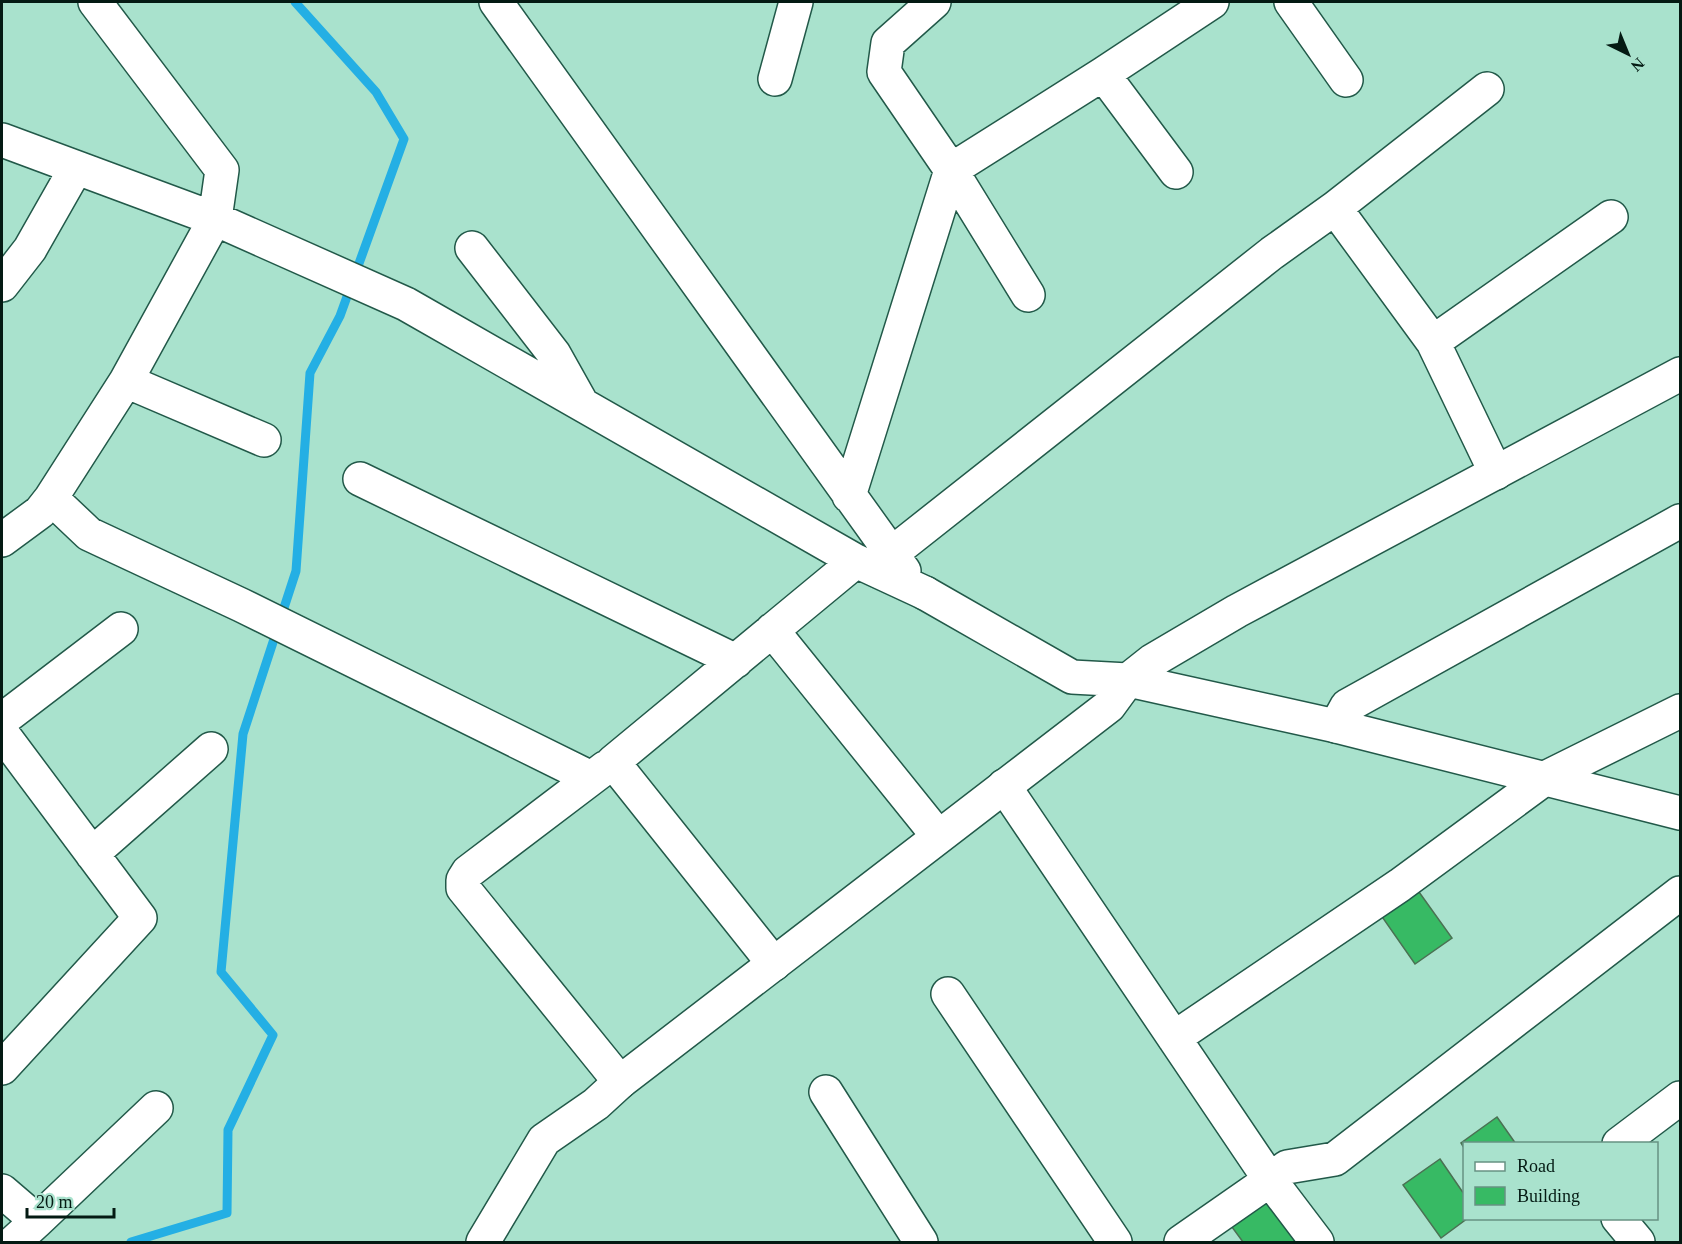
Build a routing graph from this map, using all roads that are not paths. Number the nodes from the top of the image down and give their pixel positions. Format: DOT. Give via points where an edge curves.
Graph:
graph roads {
  1 [pos="95,2"];
  2 [pos="496,2"];
  3 [pos="796,2"];
  4 [pos="934,2"];
  5 [pos="1212,2"];
  6 [pos="1291,2"];
  7 [pos="1103,74"];
  8 [pos="775,79"];
  9 [pos="1346,80"];
  10 [pos="1487,89"];
  11 [pos="2,140"];
  12 [pos="76,168"];
  13 [pos="951,170"];
  14 [pos="1176,172"];
  15 [pos="1335,208"];
  16 [pos="1611,217"];
  17 [pos="215,219"];
  18 [pos="472,248"];
  19 [pos="2,285"];
  20 [pos="1028,295"];
  21 [pos="1433,342"];
  22 [pos="1680,374"];
  23 [pos="126,381"];
  24 [pos="582,404"];
  25 [pos="264,441"];
  26 [pos="1496,473"];
  27 [pos="360,479"];
  28 [pos="849,496"];
  29 [pos="51,498"];
  30 [pos="1680,521"];
  31 [pos="2,540"];
  32 [pos="891,554"];
  33 [pos="856,561"];
  34 [pos="925,593"];
  35 [pos="121,629"];
  36 [pos="772,630"];
  37 [pos="736,661"];
  38 [pos="1128,680"];
  39 [pos="1680,711"];
  40 [pos="2,720"];
  41 [pos="1336,726"];
  42 [pos="2,733"];
  43 [pos="211,748"];
  44 [pos="602,770"];
  45 [pos="1547,777"];
  46 [pos="1004,786"];
  47 [pos="1680,813"];
  48 [pos="938,836"];
  49 [pos="92,854"];
  50 [pos="1680,893"];
  51 [pos="774,964"];
  52 [pos="948,993"];
  53 [pos="1174,1038"];
  54 [pos="2,1068"];
  55 [pos="620,1082"];
  56 [pos="826,1092"];
  57 [pos="1680,1098"];
  58 [pos="156,1108"];
  59 [pos="1620,1142"];
  60 [pos="1270,1179"];
  61 [pos="2,1191"];
  62 [pos="1620,1220"];
  63 [pos="26,1232"];
  64 [pos="483,1242"];
  65 [pos="921,1242"];
  66 [pos="1115,1242"];
  67 [pos="1181,1242"];
  68 [pos="1317,1242"];
  69 [pos="1638,1242"];
  1 -- 17 [label="street" via="222,170"];
  2 -- 28 [label="street"];
  3 -- 8 [label="street"];
  4 -- 13 [label="street" via="888,44 884,72"];
  5 -- 7 [label="street"];
  6 -- 9 [label="street"];
  7 -- 13 [label="street"];
  7 -- 14 [label="street"];
  10 -- 15 [label="street"];
  11 -- 12 [label="street"];
  12 -- 17 [label="street"];
  12 -- 19 [label="street" via="30,249"];
  13 -- 20 [label="street"];
  13 -- 28 [label="street"];
  15 -- 21 [label="street"];
  15 -- 32 [label="street" via="1272,253"];
  16 -- 21 [label="street"];
  17 -- 23 [label="street"];
  17 -- 24 [label="street" via="406,304"];
  18 -- 24 [label="street" via="554,354"];
  21 -- 26 [label="street"];
  22 -- 26 [label="street"];
  23 -- 25 [label="street"];
  23 -- 29 [label="street"];
  24 -- 33 [label="street"];
  26 -- 38 [label="street" via="1238,611 1152,661"];
  27 -- 37 [label="street"];
  28 -- 32 [label="street"];
  29 -- 31 [label="street" via="40,512"];
  29 -- 44 [label="street" via="89,534 300,636"];
  30 -- 41 [label="street" via="1347,706"];
  32 -- 34 [label="street"];
  33 -- 34 [label="street"];
  33 -- 36 [label="street"];
  34 -- 38 [label="street" via="1072,677"];
  35 -- 40 [label="street"];
  36 -- 37 [label="street"];
  36 -- 48 [label="street"];
  37 -- 44 [label="street"];
  38 -- 41 [label="street"];
  38 -- 46 [label="street" via="1109,706"];
  39 -- 45 [label="street"];
  41 -- 45 [label="street"];
  42 -- 49 [label="street"];
  43 -- 49 [label="street"];
  44 -- 51 [label="street"];
  44 -- 55 [label="street" via="468,873 463,888"];
  45 -- 47 [label="street"];
  45 -- 53 [label="street" via="1400,885"];
  46 -- 48 [label="street"];
  46 -- 53 [label="street"];
  48 -- 51 [label="street"];
  49 -- 54 [label="street" via="140,918"];
  50 -- 60 [label="street" via="1335,1159 1287,1167"];
  51 -- 55 [label="street"];
  52 -- 66 [label="street"];
  53 -- 60 [label="street"];
  55 -- 64 [label="street" via="544,1140"];
  56 -- 65 [label="street"];
  57 -- 59 [label="street"];
  58 -- 63 [label="street"];
  60 -- 67 [label="street"];
  60 -- 68 [label="street"];
  61 -- 63 [label="street"];
  62 -- 69 [label="street"];
}
